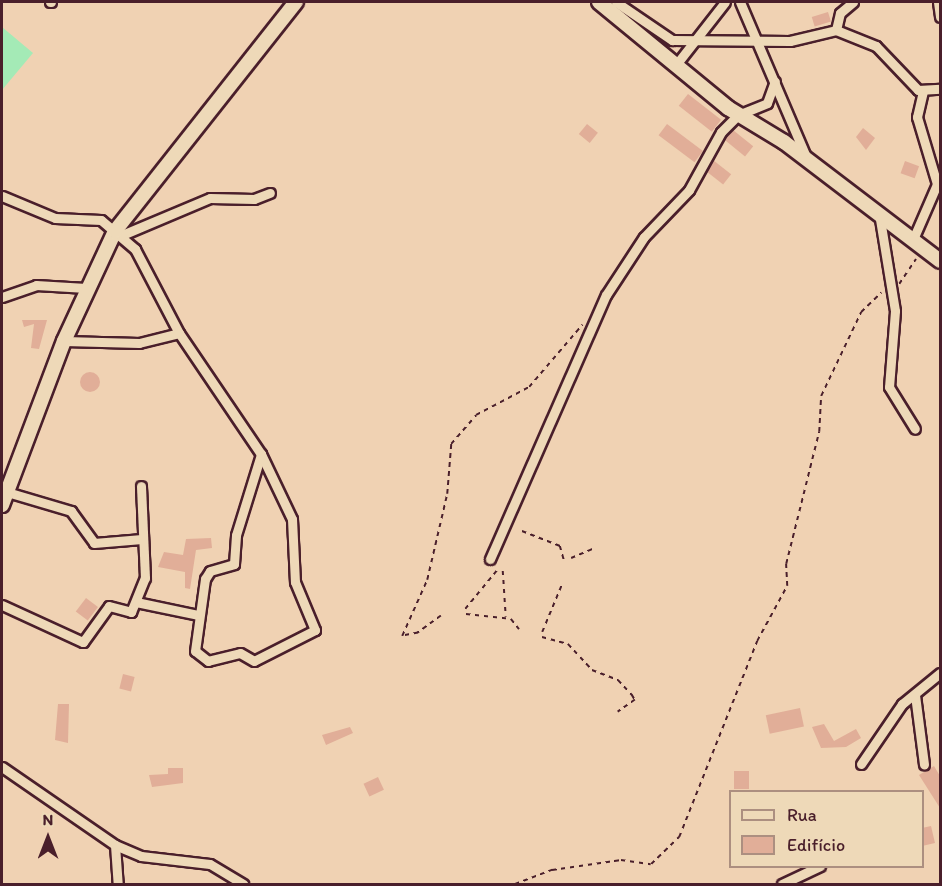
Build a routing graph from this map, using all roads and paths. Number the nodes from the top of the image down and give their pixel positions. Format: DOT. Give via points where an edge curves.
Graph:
graph roads {
  1 [pos="296,2"];
  2 [pos="599,2"];
  3 [pos="616,2"];
  4 [pos="725,2"];
  5 [pos="740,2"];
  6 [pos="853,2"];
  7 [pos="938,2"];
  8 [pos="940,17"];
  9 [pos="836,30"];
  10 [pos="693,39"];
  11 [pos="756,43"];
  12 [pos="675,66"];
  13 [pos="775,81"];
  14 [pos="940,89"];
  15 [pos="922,92"];
  16 [pos="738,115"];
  17 [pos="807,159"];
  18 [pos="270,192"];
  19 [pos="2,196"];
  20 [pos="879,213"];
  21 [pos="119,233"];
  22 [pos="919,242"];
  23 [pos="940,261"];
  24 [pos="894,286"];
  25 [pos="86,288"];
  26 [pos="884,291"];
  27 [pos="2,297"];
  28 [pos="596,313"];
  29 [pos="179,333"];
  30 [pos="64,341"];
  31 [pos="915,429"];
  32 [pos="261,454"];
  33 [pos="141,486"];
  34 [pos="5,491"];
  35 [pos="522,531"];
  36 [pos="142,539"];
  37 [pos="595,548"];
  38 [pos="571,558"];
  39 [pos="490,560"];
  40 [pos="564,560"];
  41 [pos="498,570"];
  42 [pos="503,571"];
  43 [pos="562,584"];
  44 [pos="136,602"];
  45 [pos="2,605"];
  46 [pos="465,609"];
  47 [pos="466,614"];
  48 [pos="198,615"];
  49 [pos="441,616"];
  50 [pos="506,618"];
  51 [pos="519,629"];
  52 [pos="542,632"];
  53 [pos="542,636"];
  54 [pos="940,673"];
  55 [pos="915,695"];
  56 [pos="618,712"];
  57 [pos="861,764"];
  58 [pos="924,764"];
  59 [pos="2,767"];
  60 [pos="115,845"];
  61 [pos="818,868"];
  62 [pos="118,885"];
  63 [pos="243,885"];
  64 [pos="515,885"];
  65 [pos="782,885"];
  1 -- 21 [label="street"];
  2 -- 12 [label="street"];
  3 -- 10 [label="street" via="657,34"];
  4 -- 10 [label="street"];
  5 -- 11 [label="street"];
  6 -- 9 [label="street" via="840,13"];
  7 -- 8 [label="street"];
  9 -- 11 [label="street"];
  9 -- 15 [label="street" via="876,46"];
  10 -- 11 [label="street"];
  10 -- 12 [label="street"];
  11 -- 13 [label="street"];
  12 -- 16 [label="street"];
  13 -- 16 [label="street" via="767,103"];
  13 -- 17 [label="street"];
  14 -- 15 [label="street"];
  15 -- 22 [label="street" via="917,117 936,184"];
  16 -- 17 [label="street"];
  16 -- 28 [label="street" via="705,155 680,201 644,237"];
  17 -- 20 [label="street"];
  18 -- 21 [label="street" via="254,199 210,198"];
  19 -- 21 [label="street" via="55,218 101,220"];
  20 -- 22 [label="street"];
  20 -- 31 [label="street" via="896,311 889,387"];
  21 -- 25 [label="street"];
  21 -- 29 [label="street" via="147,267"];
  22 -- 23 [label="street"];
  22 -- 24 [label="path" via="905,279"];
  25 -- 27 [label="street" via="36,285"];
  25 -- 30 [label="street"];
  26 -- 64 [label="path" via="861,312 821,396 819,432 786,564 787,586 757,641 679,837 651,864 621,860 552,870"];
  28 -- 39 [label="street"];
  28 -- 49 [label="path" via="529,387 476,415 451,444 447,494 427,580 402,636 418,633"];
  29 -- 30 [label="street" via="139,343"];
  29 -- 32 [label="street"];
  30 -- 34 [label="street"];
  32 -- 48 [label="street" via="236,535 234,564 207,574"];
  32 -- 48 [label="street" via="292,519 295,582 315,630 254,661 240,653 208,661 196,654"];
  33 -- 36 [label="street"];
  34 -- 36 [label="street" via="71,511 94,543"];
  35 -- 40 [label="path" via="560,546"];
  36 -- 44 [label="street" via="145,578"];
  37 -- 38 [label="path"];
  41 -- 46 [label="path"];
  42 -- 50 [label="path"];
  43 -- 52 [label="path"];
  44 -- 45 [label="street" via="129,613 109,606 83,642"];
  44 -- 48 [label="street"];
  47 -- 50 [label="path"];
  50 -- 51 [label="path"];
  53 -- 56 [label="path" via="568,644 591,670 618,680 632,695 632,704"];
  54 -- 55 [label="street"];
  55 -- 57 [label="street" via="902,704"];
  55 -- 58 [label="street"];
  59 -- 60 [label="street"];
  60 -- 62 [label="street"];
  60 -- 63 [label="street" via="141,856 202,862"];
  61 -- 65 [label="street"];
}
